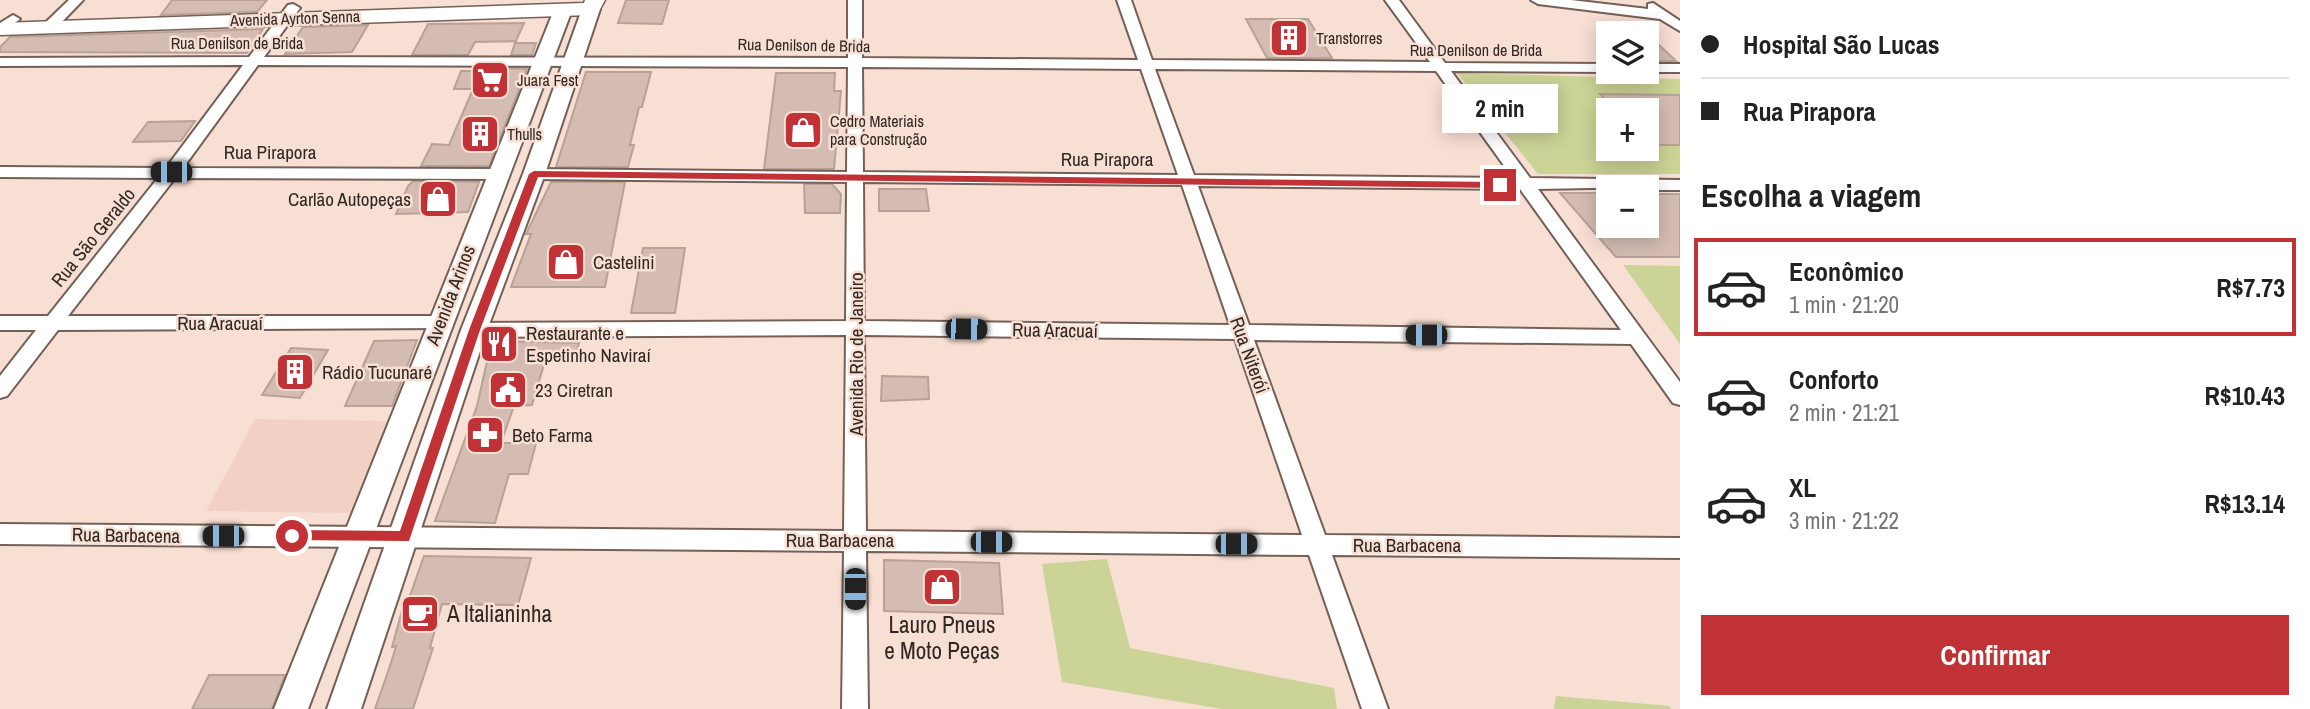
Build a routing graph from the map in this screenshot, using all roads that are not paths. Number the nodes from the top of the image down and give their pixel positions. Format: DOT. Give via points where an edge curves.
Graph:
graph roads {
  1 [pos="76,0"];
  2 [pos="514,0"];
  3 [pos="855,0"];
  4 [pos="1124,0"];
  5 [pos="1392,0"];
  6 [pos="1538,0"];
  7 [pos="1648,0"];
  8 [pos="579,5"];
  9 [pos="454,8"];
  10 [pos="289,13"];
  11 [pos="1664,15"];
  12 [pos="54,22"];
  13 [pos="3,25"];
  14 [pos="1680,27"];
  15 [pos="542,60"];
  16 [pos="574,60"];
  17 [pos="252,61"];
  18 [pos="0,62"];
  19 [pos="856,64"];
  20 [pos="1147,65"];
  21 [pos="1440,67"];
  22 [pos="1596,68"];
  23 [pos="1659,68"];
  24 [pos="1680,68"];
  25 [pos="0,172"];
  26 [pos="171,172"];
  27 [pos="498,174"];
  28 [pos="534,174"];
  29 [pos="856,178"];
  30 [pos="1188,180"];
  31 [pos="1526,185"];
  32 [pos="1680,186"];
  33 [pos="0,323"];
  34 [pos="51,323"];
  35 [pos="439,323"];
  36 [pos="856,328"];
  37 [pos="474,330"];
  38 [pos="1242,333"];
  39 [pos="1637,337"];
  40 [pos="0,390"];
  41 [pos="1680,397"];
  42 [pos="0,534"];
  43 [pos="356,537"];
  44 [pos="405,537"];
  45 [pos="855,540"];
  46 [pos="1317,545"];
  47 [pos="1680,548"];
  48 [pos="291,709"];
  49 [pos="344,709"];
  50 [pos="855,709"];
  51 [pos="1375,709"];
  1 -- 12 [label="street"];
  2 -- 9 [label="main road, Avenida Ayrton Senna"];
  3 -- 19 [label="street, Avenida Rio de Janeiro"];
  4 -- 20 [label="street, Rua Niterói"];
  5 -- 21 [label="street"];
  6 -- 11 [label="street"];
  7 -- 11 [label="street"];
  8 -- 9 [label="main road, Avenida Ayrton Senna"];
  8 -- 15 [label="main road, Avenida Arinos"];
  8 -- 16 [label="main road, Avenida Arinos"];
  9 -- 10 [label="main road, Avenida Ayrton Senna"];
  10 -- 12 [label="main road, Avenida Ayrton Senna"];
  10 -- 17 [label="street, Rua São Geraldo"];
  11 -- 14 [label="street"];
  12 -- 13 [label="main road, Avenida Ayrton Senna"];
  15 -- 16 [label="street, Rua Denilson de Brida"];
  15 -- 17 [label="street, Rua Denilson de Brida"];
  15 -- 27 [label="main road, Avenida Arinos"];
  16 -- 19 [label="street, Rua Denilson de Brida"];
  16 -- 28 [label="main road, Avenida Arinos"];
  17 -- 18 [label="street, Rua Denilson de Brida"];
  17 -- 26 [label="street, Rua São Geraldo"];
  19 -- 20 [label="street, Rua Denilson de Brida"];
  19 -- 29 [label="street, Avenida Rio de Janeiro"];
  20 -- 21 [label="street, Rua Denilson de Brida"];
  20 -- 30 [label="street, Rua Niterói"];
  21 -- 22 [label="street, Rua Denilson de Brida"];
  21 -- 31 [label="street"];
  23 -- 24 [label="street"];
  25 -- 26 [label="street, Rua Pirapora"];
  26 -- 27 [label="street, Rua Pirapora"];
  26 -- 34 [label="street, Rua São Geraldo"];
  27 -- 35 [label="main road, Avenida Arinos"];
  28 -- 29 [label="street, Rua Pirapora"];
  28 -- 37 [label="main road, Avenida Arinos"];
  29 -- 30 [label="street, Rua Pirapora"];
  29 -- 36 [label="street, Avenida Rio de Janeiro"];
  30 -- 31 [label="street, Rua Pirapora"];
  30 -- 38 [label="street, Rua Niterói"];
  31 -- 32 [label="street, Rua Pirapora"];
  31 -- 39 [label="street"];
  33 -- 34 [label="street, Rua Aracuaí"];
  34 -- 35 [label="street, Rua Aracuaí"];
  34 -- 40 [label="street, Rua São Geraldo"];
  35 -- 43 [label="main road, Avenida Arinos"];
  36 -- 37 [label="street, Rua Aracuaí"];
  36 -- 38 [label="street, Rua Aracuaí"];
  36 -- 45 [label="street, Avenida Rio de Janeiro"];
  37 -- 44 [label="main road, Avenida Arinos"];
  38 -- 39 [label="street, Rua Aracuaí"];
  38 -- 46 [label="street, Rua Niterói"];
  39 -- 41 [label="street"];
  42 -- 43 [label="street, Rua Barbacena"];
  43 -- 44 [label="street, Rua Barbacena"];
  43 -- 48 [label="main road, Avenida Arinos"];
  44 -- 45 [label="street, Rua Barbacena"];
  44 -- 49 [label="main road, Avenida Arinos"];
  45 -- 46 [label="street, Rua Barbacena"];
  45 -- 50 [label="street, Avenida Rio de Janeiro"];
  46 -- 47 [label="street, Rua Barbacena"];
  46 -- 51 [label="street, Rua Niterói"];
}
